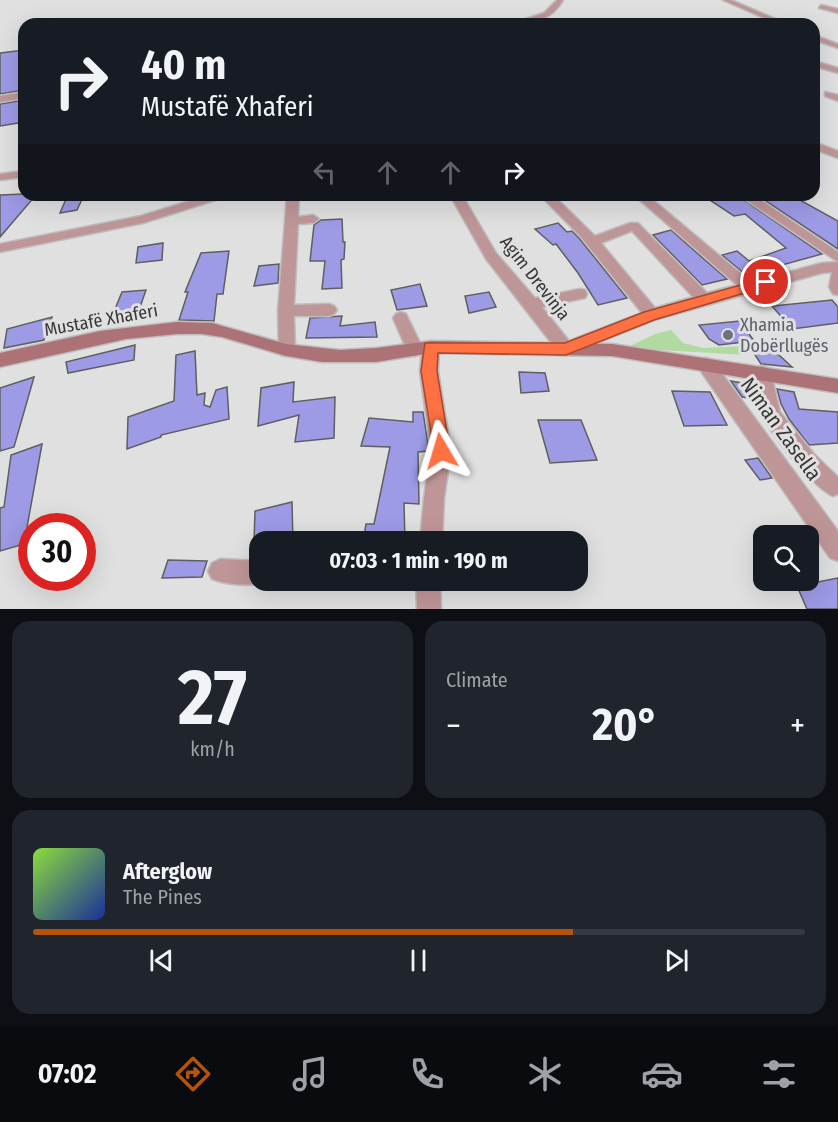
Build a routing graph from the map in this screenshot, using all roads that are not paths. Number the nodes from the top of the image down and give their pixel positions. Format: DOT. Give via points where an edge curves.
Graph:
graph roads {
  1 [pos="560,0"];
  2 [pos="726,0"];
  3 [pos="821,7"];
  4 [pos="838,11"];
  5 [pos="542,18"];
  6 [pos="770,18"];
  7 [pos="820,38"];
  8 [pos="838,46"];
  9 [pos="820,65"];
  10 [pos="838,71"];
  11 [pos="18,96"];
  12 [pos="0,99"];
  13 [pos="820,148"];
  14 [pos="838,155"];
  15 [pos="18,175"];
  16 [pos="0,177"];
  17 [pos="202,201"];
  18 [pos="293,201"];
  19 [pos="459,201"];
  20 [pos="552,201"];
  21 [pos="647,201"];
  22 [pos="754,201"];
  23 [pos="313,219"];
  24 [pos="292,221"];
  25 [pos="592,242"];
  26 [pos="0,248"];
  27 [pos="838,258"];
  28 [pos="838,267"];
  29 [pos="838,273"];
  30 [pos="748,287"];
  31 [pos="838,290"];
  32 [pos="580,294"];
  33 [pos="704,299"];
  34 [pos="532,304"];
  35 [pos="329,310"];
  36 [pos="286,311"];
  37 [pos="651,315"];
  38 [pos="401,318"];
  39 [pos="423,349"];
  40 [pos="566,349"];
  41 [pos="287,350"];
  42 [pos="0,360"];
  43 [pos="706,365"];
  44 [pos="762,373"];
  45 [pos="838,386"];
  46 [pos="833,486"];
  47 [pos="432,531"];
  48 [pos="838,550"];
  49 [pos="220,571"];
  50 [pos="249,572"];
  51 [pos="428,591"];
  52 [pos="429,609"];
  1 -- 5 [label="street"];
  2 -- 6 [label="street"];
  3 -- 4 [label="street"];
  7 -- 8 [label="street"];
  9 -- 10 [label="street"];
  11 -- 12 [label="street"];
  13 -- 14 [label="street"];
  15 -- 16 [label="street"];
  17 -- 26 [label="street" via="143,219"];
  18 -- 24 [label="street"];
  19 -- 34 [label="street, Agim Drevinja" via="491,256"];
  20 -- 25 [label="street"];
  21 -- 30 [label="street"];
  22 -- 27 [label="street"];
  23 -- 24 [label="street"];
  24 -- 36 [label="street"];
  25 -- 33 [label="street" via="634,226"];
  25 -- 37 [label="street"];
  28 -- 30 [label="street, Agim Drevinja"];
  29 -- 31 [label="street"];
  30 -- 33 [label="street, Agim Drevinja"];
  32 -- 34 [label="street"];
  33 -- 37 [label="street, Agim Drevinja"];
  34 -- 40 [label="street, Agim Drevinja"];
  35 -- 36 [label="street"];
  36 -- 41 [label="street"];
  37 -- 40 [label="street, Agim Drevinja"];
  38 -- 39 [label="street"];
  39 -- 40 [label="street, Mustafë Xhaferi"];
  39 -- 41 [label="street, Mustafë Xhaferi" via="344,357"];
  39 -- 47 [label="street" via="441,451"];
  40 -- 43 [label="street, Mustafë Xhaferi" via="612,350"];
  41 -- 42 [label="street, Mustafë Xhaferi" via="205,327 155,328"];
  43 -- 44 [label="street, Mustafë Xhaferi"];
  43 -- 48 [label="street, Niman Zasella"];
  44 -- 45 [label="street, Mustafë Xhaferi"];
  44 -- 46 [label="street" via="772,416 807,461"];
  49 -- 50 [label="street"];
  51 -- 52 [label="street"];
}
